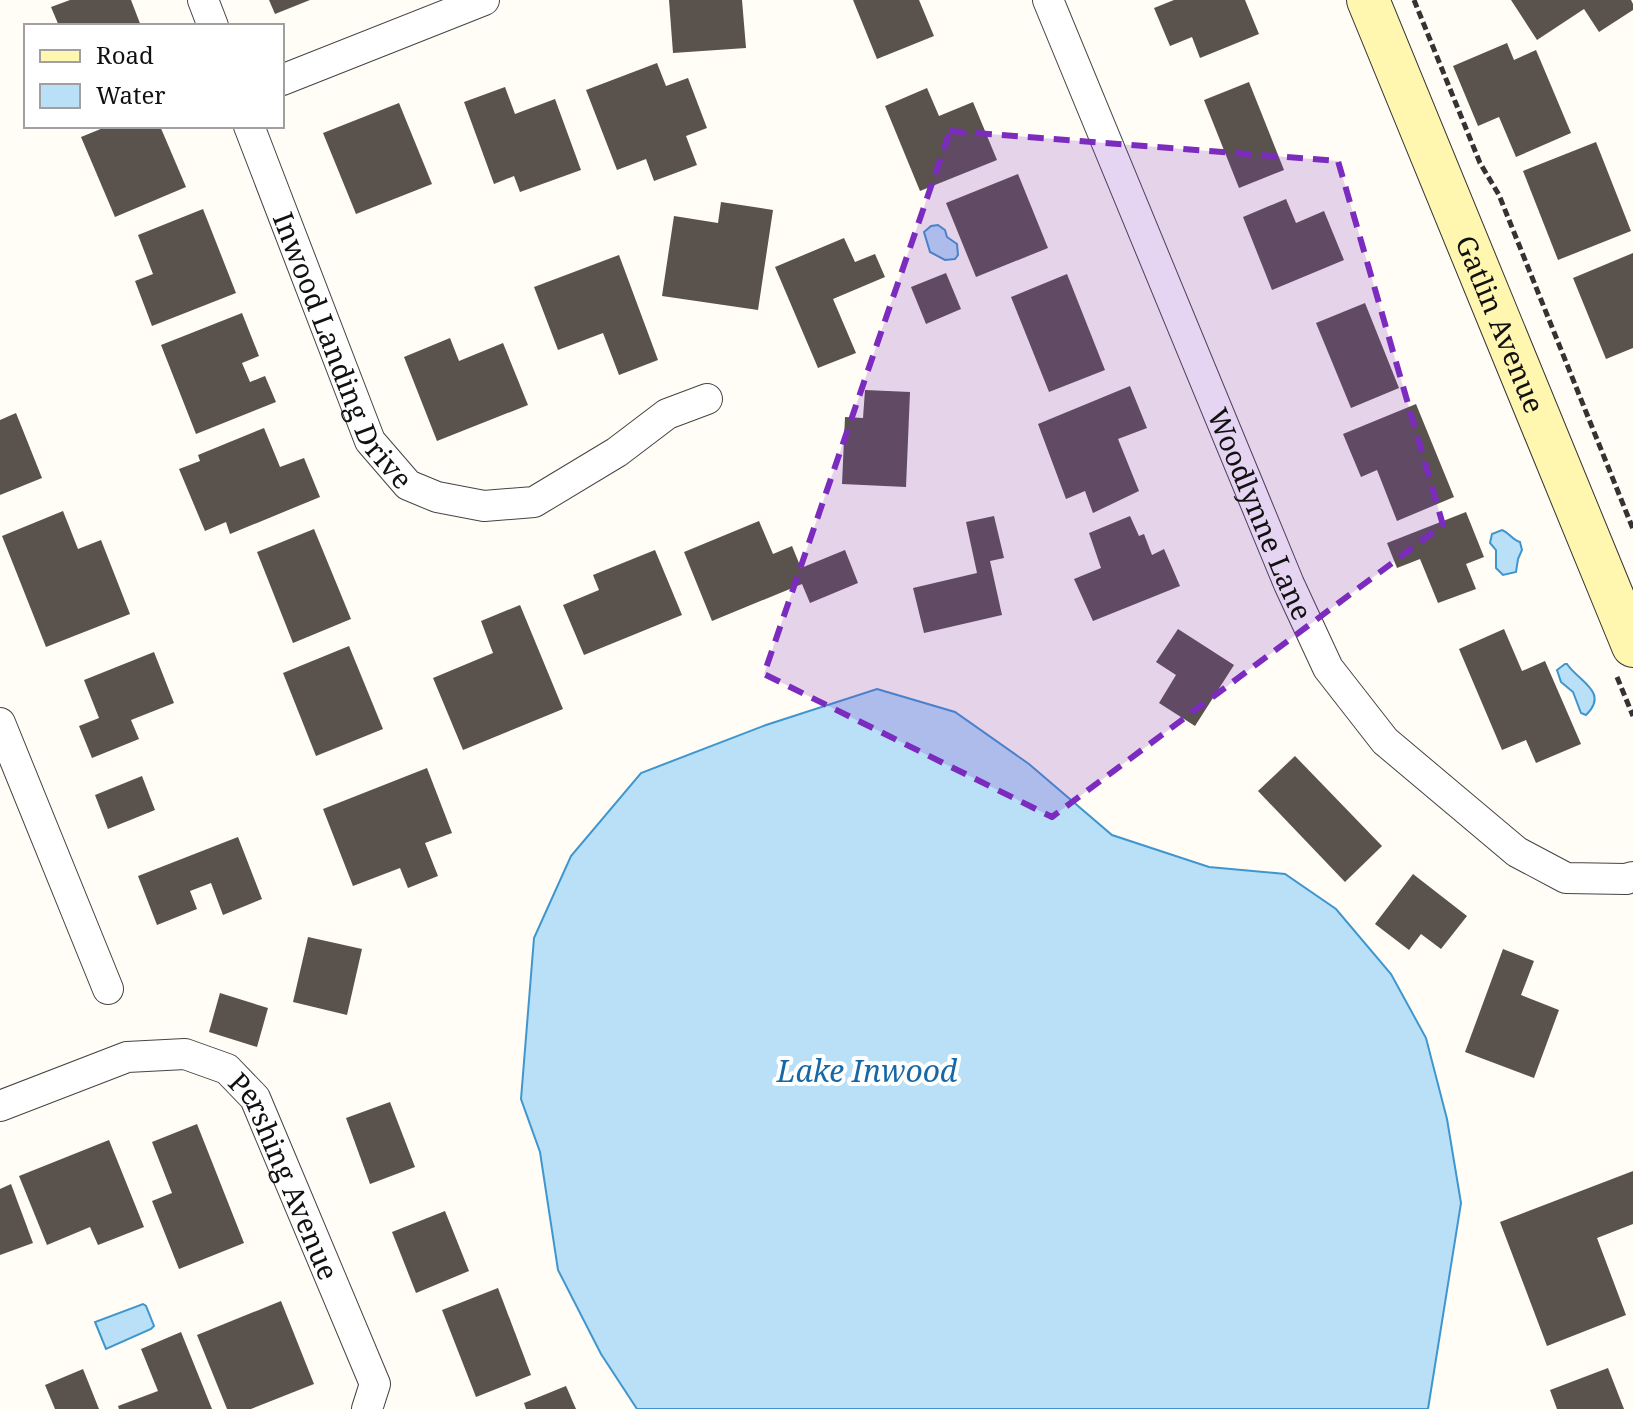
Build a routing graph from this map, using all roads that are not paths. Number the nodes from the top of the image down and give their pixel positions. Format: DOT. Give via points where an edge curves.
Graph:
graph roads {
  1 [pos="203,0"];
  2 [pos="484,0"];
  3 [pos="1048,0"];
  4 [pos="1368,0"];
  5 [pos="212,24"];
  6 [pos="284,79"];
  7 [pos="250,128"];
  8 [pos="707,399"];
  9 [pos="1633,646"];
  10 [pos="0,723"];
  11 [pos="1633,877"];
  12 [pos="108,989"];
  13 [pos="0,1106"];
  14 [pos="371,1397"];
  1 -- 5 [label="street"];
  2 -- 6 [label="street"];
  3 -- 11 [label="street, Woodlynne Lane" via="1328,668 1385,741 1517,852 1566,878"];
  4 -- 9 [label="street, Gatlin Avenue"];
  7 -- 8 [label="street, Inwood Landing Drive" via="370,441 408,485 484,506 534,502 617,452 667,414"];
  10 -- 12 [label="street"];
  13 -- 14 [label="street, Pershing Avenue" via="127,1057 185,1054 227,1069 255,1098"];
}
